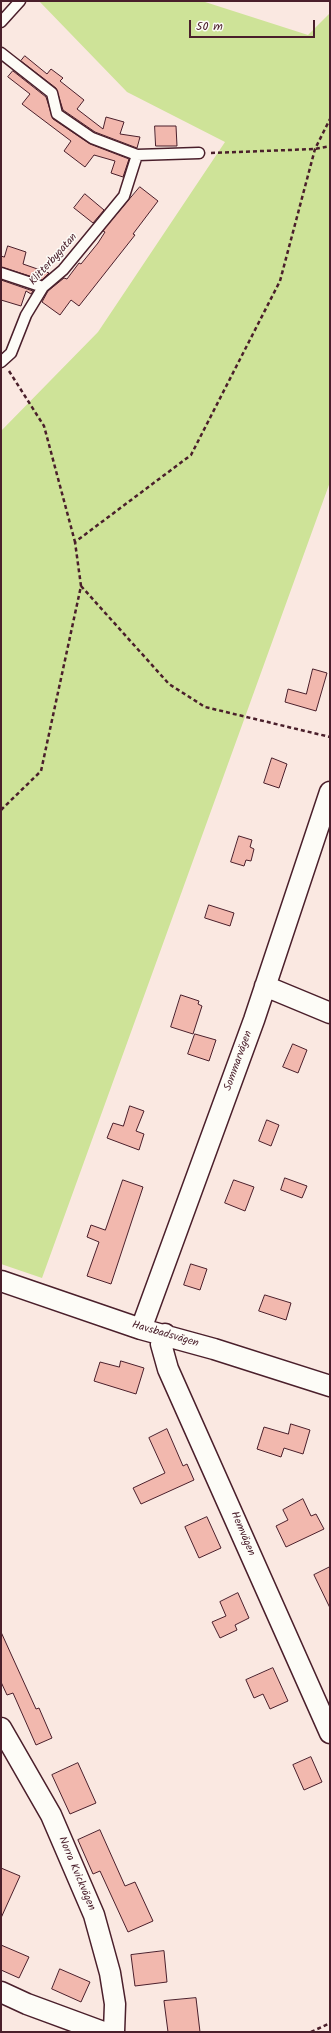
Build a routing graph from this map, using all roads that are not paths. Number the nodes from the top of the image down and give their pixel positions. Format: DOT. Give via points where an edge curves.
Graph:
graph roads {
  1 [pos="20,1"];
  2 [pos="1,22"];
  3 [pos="1,53"];
  4 [pos="199,153"];
  5 [pos="137,155"];
  6 [pos="1,273"];
  7 [pos="43,287"];
  8 [pos="2,361"];
  9 [pos="330,792"];
  10 [pos="265,986"];
  11 [pos="330,1013"];
  12 [pos="1,1281"];
  13 [pos="141,1329"];
  14 [pos="165,1334"];
  15 [pos="330,1386"];
  16 [pos="1,1728"];
  17 [pos="330,1733"];
  18 [pos="1,1992"];
  19 [pos="103,2032"];
  20 [pos="114,2032"];
  1 -- 2 [label="lane"];
  3 -- 5 [label="lane" via="52,93 57,114 92,138"];
  4 -- 5 [label="lane"];
  5 -- 7 [label="lane, Klitterbygatan" via="124,196 63,270"];
  6 -- 7 [label="lane"];
  7 -- 8 [label="lane, Klitterbygatan" via="26,315 11,353"];
  9 -- 10 [label="street, Sommarvägen"];
  10 -- 11 [label="street"];
  10 -- 13 [label="street, Sommarvägen"];
  12 -- 13 [label="street, Havsbadsvägen"];
  13 -- 14 [label="street, Havsbadsvägen"];
  14 -- 15 [label="street, Havsbadsvägen"];
  14 -- 17 [label="street, Hemvägen" via="161,1344 168,1369"];
  16 -- 20 [label="street, Norra Kvickvägen" via="51,1815 94,1915 110,1973 115,2004"];
  18 -- 19 [label="street"];
}
